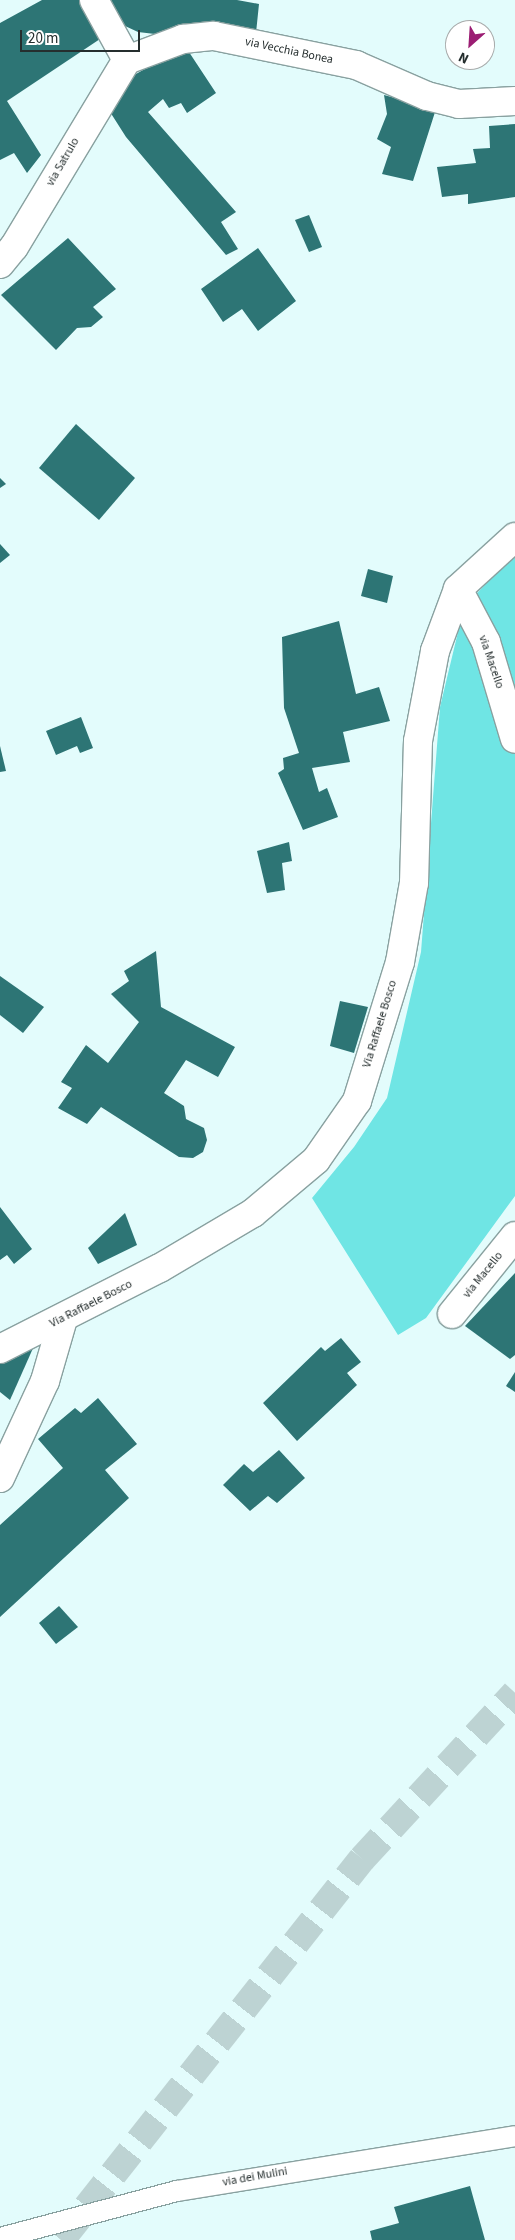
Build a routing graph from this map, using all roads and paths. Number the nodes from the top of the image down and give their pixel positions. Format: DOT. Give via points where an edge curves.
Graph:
graph roads {
  1 [pos="94,0"];
  2 [pos="127,60"];
  3 [pos="515,101"];
  4 [pos="0,264"];
  5 [pos="515,537"];
  6 [pos="458,589"];
  7 [pos="515,739"];
  8 [pos="515,1236"];
  9 [pos="452,1314"];
  10 [pos="64,1319"];
  11 [pos="0,1349"];
  12 [pos="0,1478"];
  13 [pos="515,2136"];
  14 [pos="0,2238"];
  1 -- 2 [label="street"];
  2 -- 3 [label="street, via Vecchia Bonea" via="183,39 214,36 356,65 427,96 459,104"];
  2 -- 4 [label="street, via Satrulo" via="14,247"];
  5 -- 6 [label="street, Via Raffaele Bosco"];
  6 -- 7 [label="street, via Macello" via="486,642"];
  6 -- 10 [label="street, Via Raffaele Bosco" via="435,651 418,741 414,883 400,962 357,1101 316,1160 253,1213"];
  8 -- 9 [label="street, via Macello"];
  10 -- 11 [label="street, Via Raffaele Bosco"];
  10 -- 12 [label="street" via="45,1381"];
  13 -- 14 [label="lane, via dei Mulini" via="177,2191"];
}
